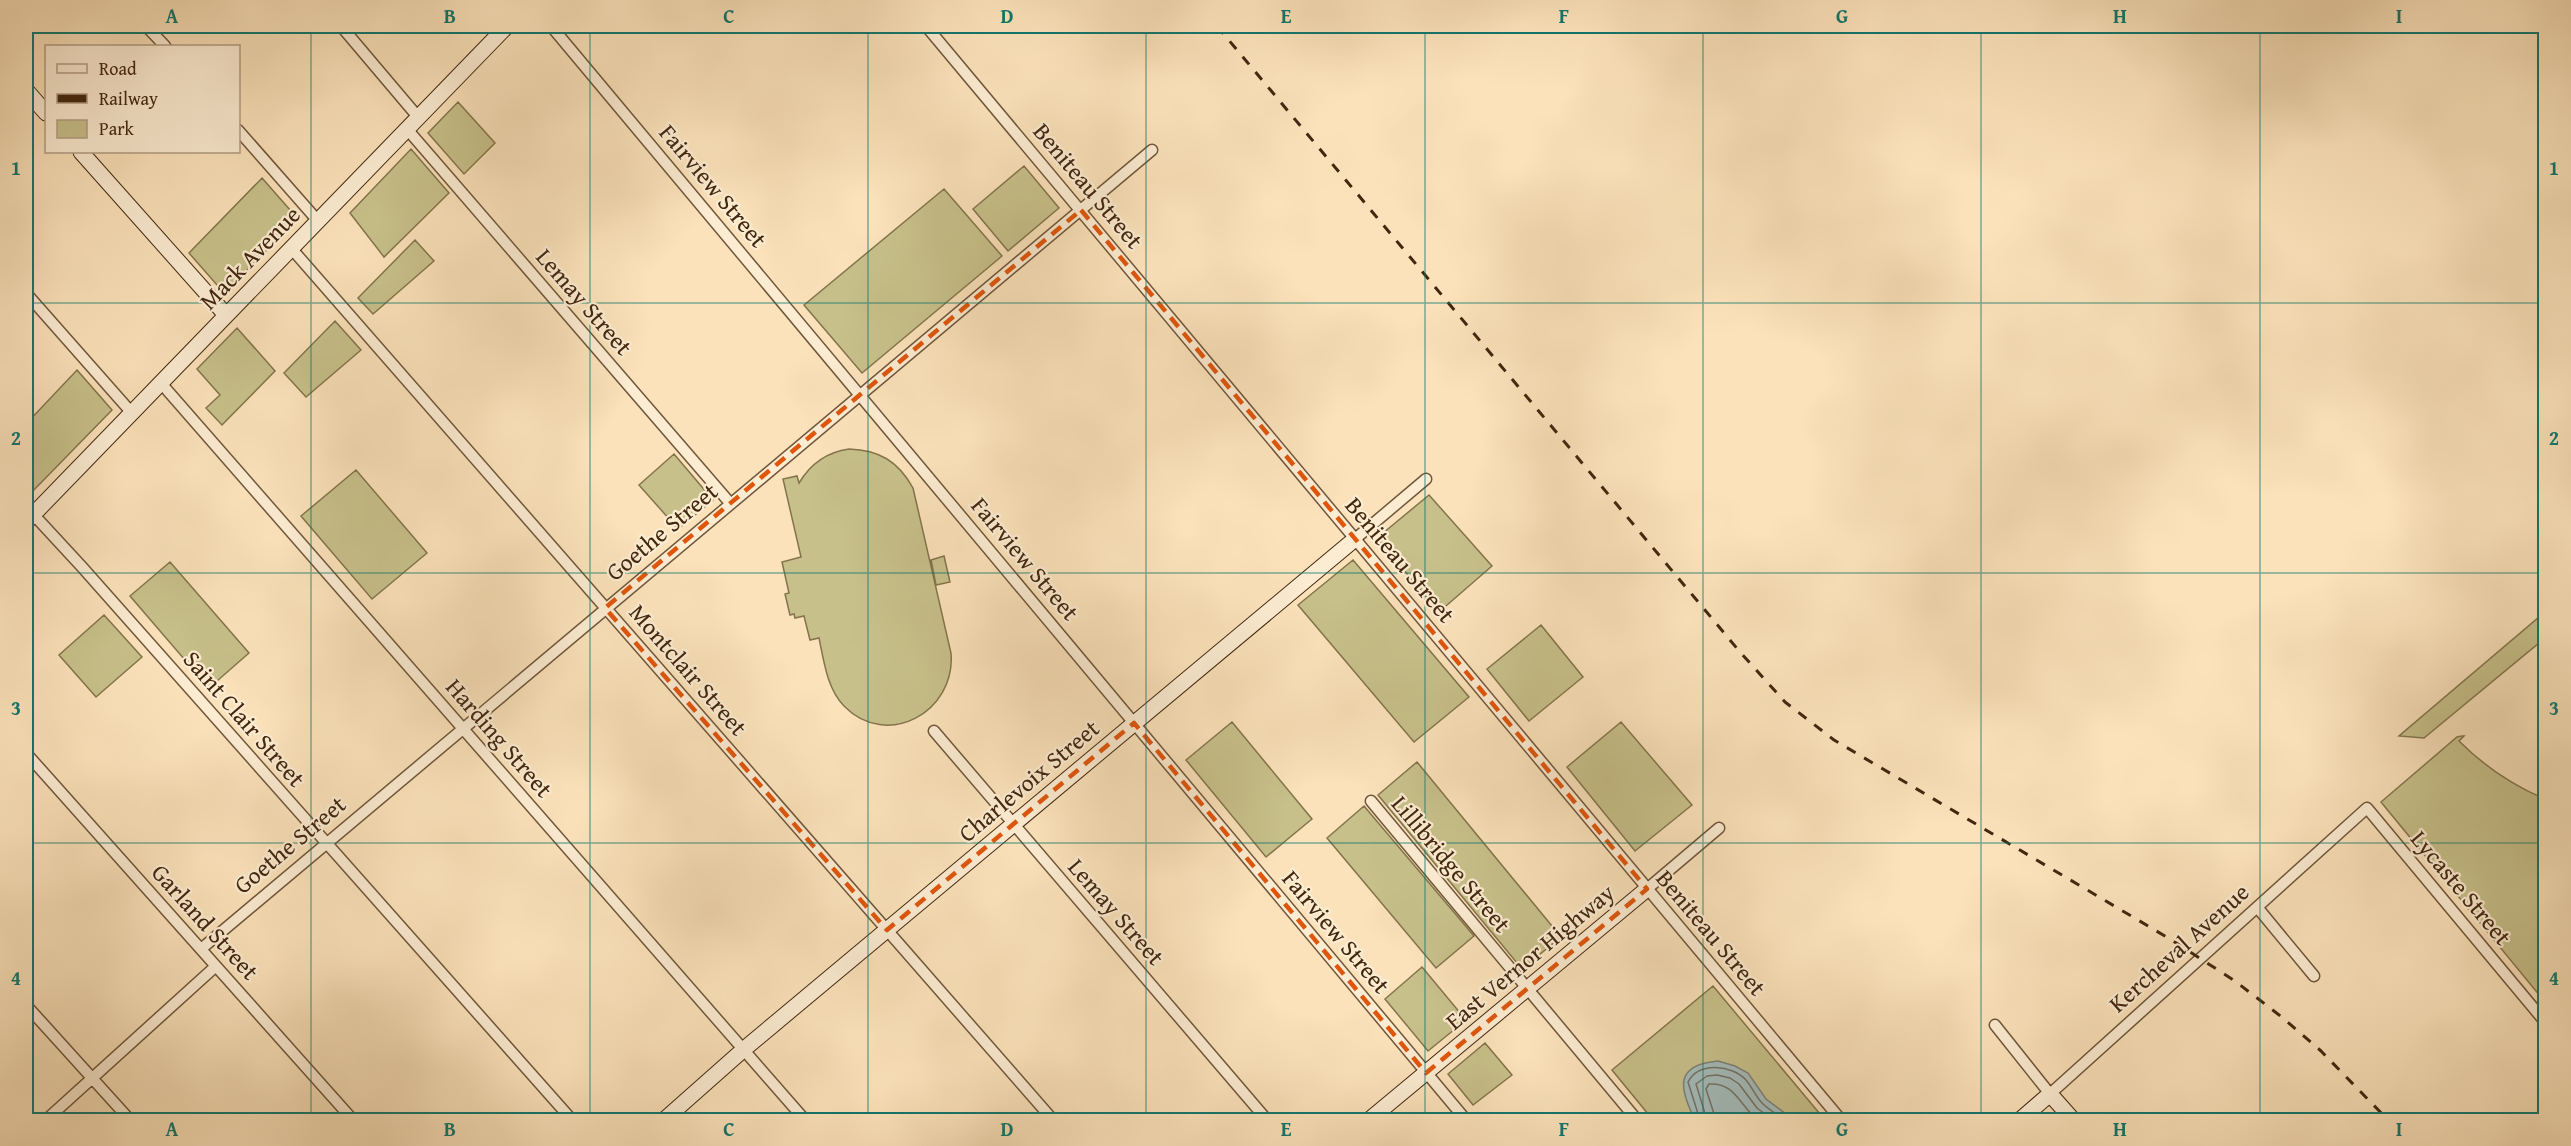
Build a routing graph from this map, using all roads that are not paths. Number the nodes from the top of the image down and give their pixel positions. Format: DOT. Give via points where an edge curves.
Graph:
graph roads {
  1 [pos="146,26"];
  2 [pos="341,26"];
  3 [pos="507,26"];
  4 [pos="551,26"];
  5 [pos="926,26"];
  6 [pos="164,45"];
  7 [pos="26,90"];
  8 [pos="45,112"];
  9 [pos="418,117"];
  10 [pos="407,129"];
  11 [pos="240,132"];
  12 [pos="1152,150"];
  13 [pos="82,153"];
  14 [pos="1081,210"];
  15 [pos="318,221"];
  16 [pos="291,248"];
  17 [pos="26,293"];
  18 [pos="226,315"];
  19 [pos="160,382"];
  20 [pos="860,394"];
  21 [pos="131,412"];
  22 [pos="1426,480"];
  23 [pos="730,503"];
  24 [pos="28,515"];
  25 [pos="1355,539"];
  26 [pos="605,608"];
  27 [pos="1134,723"];
  28 [pos="462,728"];
  29 [pos="934,731"];
  30 [pos="26,753"];
  31 [pos="1371,801"];
  32 [pos="2367,808"];
  33 [pos="1013,824"];
  34 [pos="1719,828"];
  35 [pos="325,843"];
  36 [pos="1647,889"];
  37 [pos="2257,907"];
  38 [pos="887,930"];
  39 [pos="201,949"];
  40 [pos="216,966"];
  41 [pos="2314,976"];
  42 [pos="1527,989"];
  43 [pos="26,1005"];
  44 [pos="2546,1023"];
  45 [pos="1995,1025"];
  46 [pos="743,1050"];
  47 [pos="1426,1073"];
  48 [pos="92,1079"];
  49 [pos="2050,1094"];
  50 [pos="46,1120"];
  51 [pos="130,1120"];
  52 [pos="353,1120"];
  53 [pos="572,1120"];
  54 [pos="664,1120"];
  55 [pos="805,1120"];
  56 [pos="1053,1120"];
  57 [pos="1267,1120"];
  58 [pos="1369,1120"];
  59 [pos="1466,1120"];
  60 [pos="1637,1120"];
  61 [pos="1841,1120"];
  62 [pos="2020,1120"];
  63 [pos="2073,1120"];
  1 -- 6 [label="street"];
  2 -- 9 [label="street"];
  3 -- 9 [label="street, Mack Avenue"];
  4 -- 20 [label="street, Fairview Street"];
  5 -- 14 [label="street, Beniteau Street"];
  7 -- 8 [label="street"];
  9 -- 10 [label="street, Mack Avenue"];
  10 -- 15 [label="street, Mack Avenue"];
  10 -- 23 [label="street, Lemay Street"];
  11 -- 15 [label="street"];
  12 -- 14 [label="street, Goethe Street"];
  13 -- 18 [label="street"];
  14 -- 20 [label="street, Goethe Street"];
  14 -- 25 [label="street, Beniteau Street"];
  15 -- 16 [label="street, Mack Avenue"];
  16 -- 18 [label="street, Mack Avenue"];
  16 -- 26 [label="street, Montclair Street"];
  17 -- 21 [label="street"];
  18 -- 19 [label="street, Mack Avenue"];
  19 -- 21 [label="street, Mack Avenue"];
  19 -- 28 [label="street, Harding Street"];
  20 -- 23 [label="street, Goethe Street"];
  20 -- 27 [label="street, Fairview Street"];
  21 -- 24 [label="street, Mack Avenue"];
  22 -- 25 [label="street, Charlevoix Street"];
  23 -- 26 [label="street, Goethe Street"];
  24 -- 35 [label="street, Saint Clair Street"];
  25 -- 27 [label="street, Charlevoix Street"];
  25 -- 36 [label="street, Beniteau Street"];
  26 -- 28 [label="street, Goethe Street"];
  26 -- 38 [label="street, Montclair Street"];
  27 -- 33 [label="street, Charlevoix Street"];
  27 -- 47 [label="street, Fairview Street"];
  28 -- 35 [label="street, Goethe Street"];
  28 -- 46 [label="street, Harding Street"];
  29 -- 33 [label="street, Lemay Street"];
  30 -- 39 [label="street, Garland Street"];
  31 -- 42 [label="street, Lillibridge Street"];
  32 -- 37 [label="street, Kercheval Avenue"];
  32 -- 44 [label="street, Lycaste Street"];
  33 -- 38 [label="street, Charlevoix Street"];
  33 -- 57 [label="street, Lemay Street"];
  34 -- 36 [label="street, East Vernor Highway"];
  35 -- 39 [label="street, Goethe Street"];
  35 -- 53 [label="street, Saint Clair Street"];
  36 -- 42 [label="street, East Vernor Highway"];
  36 -- 61 [label="street, Beniteau Street"];
  37 -- 41 [label="street"];
  37 -- 49 [label="street, Kercheval Avenue"];
  38 -- 46 [label="street, Charlevoix Street"];
  38 -- 56 [label="street, Montclair Street"];
  39 -- 40 [label="street, Garland Street"];
  40 -- 48 [label="street"];
  40 -- 52 [label="street, Garland Street"];
  42 -- 47 [label="street, East Vernor Highway"];
  42 -- 60 [label="street, Lillibridge Street"];
  43 -- 48 [label="street"];
  45 -- 49 [label="street"];
  46 -- 54 [label="street, Charlevoix Street"];
  46 -- 55 [label="street, Harding Street"];
  47 -- 58 [label="street, East Vernor Highway"];
  47 -- 59 [label="street, Fairview Street"];
  48 -- 50 [label="street"];
  48 -- 51 [label="street"];
  49 -- 62 [label="street, Kercheval Avenue"];
  49 -- 63 [label="street"];
}
